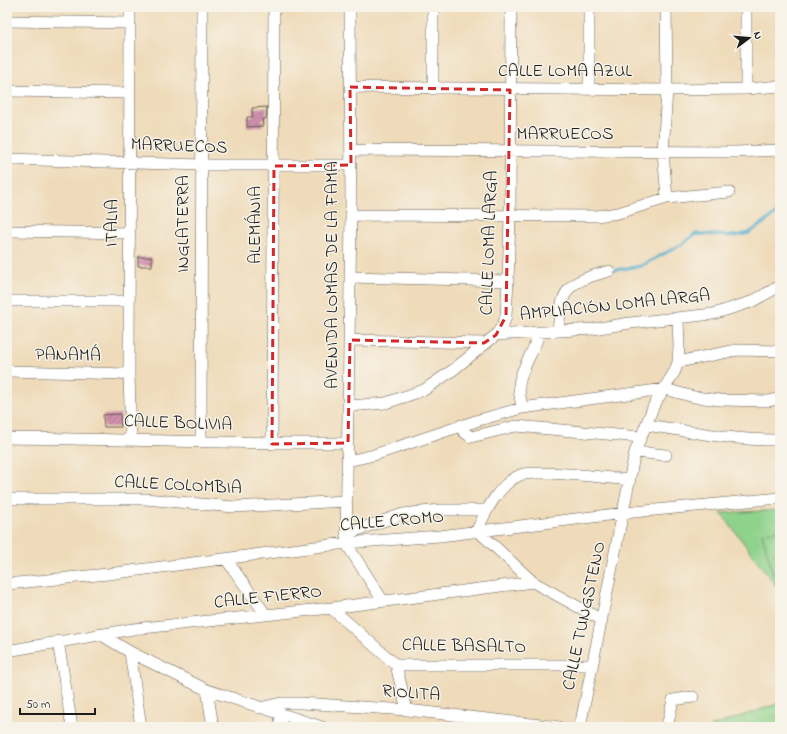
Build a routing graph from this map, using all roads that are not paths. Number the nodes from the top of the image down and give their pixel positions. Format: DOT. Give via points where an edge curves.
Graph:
graph roads {
  1 [pos="130,7"];
  2 [pos="202,7"];
  3 [pos="274,7"];
  4 [pos="350,7"];
  5 [pos="433,7"];
  6 [pos="511,7"];
  7 [pos="589,7"];
  8 [pos="666,7"];
  9 [pos="746,7"];
  10 [pos="7,21"];
  11 [pos="130,23"];
  12 [pos="780,86"];
  13 [pos="350,87"];
  14 [pos="433,89"];
  15 [pos="589,89"];
  16 [pos="746,89"];
  17 [pos="510,90"];
  18 [pos="667,90"];
  19 [pos="7,92"];
  20 [pos="129,93"];
  21 [pos="351,150"];
  22 [pos="780,150"];
  23 [pos="510,152"];
  24 [pos="664,152"];
  25 [pos="7,159"];
  26 [pos="131,162"];
  27 [pos="202,165"];
  28 [pos="351,165"];
  29 [pos="274,166"];
  30 [pos="729,192"];
  31 [pos="667,198"];
  32 [pos="351,215"];
  33 [pos="510,216"];
  34 [pos="7,231"];
  35 [pos="130,233"];
  36 [pos="609,271"];
  37 [pos="350,277"];
  38 [pos="508,281"];
  39 [pos="780,286"];
  40 [pos="7,301"];
  41 [pos="130,301"];
  42 [pos="678,319"];
  43 [pos="558,331"];
  44 [pos="539,333"];
  45 [pos="496,335"];
  46 [pos="350,340"];
  47 [pos="484,343"];
  48 [pos="780,351"];
  49 [pos="678,362"];
  50 [pos="7,372"];
  51 [pos="129,374"];
  52 [pos="665,389"];
  53 [pos="780,398"];
  54 [pos="349,406"];
  55 [pos="522,408"];
  56 [pos="461,425"];
  57 [pos="646,425"];
  58 [pos="640,437"];
  59 [pos="7,438"];
  60 [pos="131,439"];
  61 [pos="780,440"];
  62 [pos="201,442"];
  63 [pos="348,443"];
  64 [pos="272,444"];
  65 [pos="635,452"];
  66 [pos="666,455"];
  67 [pos="348,461"];
  68 [pos="630,480"];
  69 [pos="780,498"];
  70 [pos="7,499"];
  71 [pos="347,502"];
  72 [pos="487,510"];
  73 [pos="624,513"];
  74 [pos="477,530"];
  75 [pos="346,538"];
  76 [pos="226,559"];
  77 [pos="533,582"];
  78 [pos="7,584"];
  79 [pos="383,601"];
  80 [pos="331,608"];
  81 [pos="266,615"];
  82 [pos="602,620"];
  83 [pos="100,634"];
  84 [pos="58,641"];
  85 [pos="7,651"];
  86 [pos="130,652"];
  87 [pos="396,665"];
  88 [pos="592,665"];
  89 [pos="207,690"];
  90 [pos="693,697"];
  91 [pos="259,708"];
  92 [pos="407,710"];
  93 [pos="280,713"];
  94 [pos="72,727"];
  95 [pos="141,727"];
  96 [pos="213,727"];
  97 [pos="280,727"];
  98 [pos="322,727"];
  99 [pos="559,727"];
  100 [pos="580,727"];
  101 [pos="667,727"];
  1 -- 11 [label="street, ITALIA"];
  2 -- 27 [label="street, INGLATERRA"];
  3 -- 29 [label="street, ALEMÁNIA"];
  4 -- 13 [label="street, AVENIDA LOMAS DE LA FAMA"];
  5 -- 14 [label="street"];
  6 -- 17 [label="street, CALLE LOMA LARGA"];
  7 -- 15 [label="street"];
  8 -- 18 [label="street"];
  9 -- 16 [label="street"];
  10 -- 11 [label="street"];
  11 -- 20 [label="street, ITALIA"];
  12 -- 16 [label="street, CALLE LOMA AZUL"];
  13 -- 14 [label="street, CALLE LOMA AZUL"];
  13 -- 21 [label="street, AVENIDA LOMAS DE LA FAMA"];
  14 -- 17 [label="street, CALLE LOMA AZUL"];
  15 -- 17 [label="street, CALLE LOMA AZUL"];
  15 -- 18 [label="street, CALLE LOMA AZUL"];
  16 -- 18 [label="street, CALLE LOMA AZUL"];
  17 -- 23 [label="street, CALLE LOMA LARGA"];
  18 -- 24 [label="street"];
  19 -- 20 [label="street"];
  20 -- 26 [label="street, ITALIA"];
  21 -- 23 [label="street, MARRUECOS"];
  21 -- 28 [label="street, AVENIDA LOMAS DE LA FAMA"];
  22 -- 24 [label="street, MARRUECOS"];
  23 -- 24 [label="street, MARRUECOS"];
  23 -- 33 [label="street, CALLE LOMA LARGA"];
  24 -- 31 [label="street"];
  25 -- 26 [label="street, MARRUECOS"];
  26 -- 27 [label="street, MARRUECOS"];
  26 -- 35 [label="street, ITALIA"];
  27 -- 29 [label="street, MARRUECOS"];
  27 -- 62 [label="street, INGLATERRA"];
  28 -- 29 [label="street, MARRUECOS"];
  28 -- 32 [label="street, AVENIDA LOMAS DE LA FAMA"];
  29 -- 64 [label="street, ALEMÁNIA"];
  30 -- 31 [label="street"];
  31 -- 33 [label="street" via="608,215"];
  32 -- 33 [label="street"];
  32 -- 37 [label="street, AVENIDA LOMAS DE LA FAMA"];
  33 -- 38 [label="street, CALLE LOMA LARGA"];
  34 -- 35 [label="street"];
  35 -- 41 [label="street, ITALIA"];
  36 -- 43 [label="street" via="580,280 567,290 561,304"];
  37 -- 38 [label="street"];
  37 -- 46 [label="street, AVENIDA LOMAS DE LA FAMA"];
  38 -- 45 [label="street, CALLE LOMA LARGA" via="506,316 503,326"];
  39 -- 42 [label="street, AMPLIACIÓN LOMA LARGA" via="751,302 713,314"];
  40 -- 41 [label="street"];
  41 -- 51 [label="street, ITALIA"];
  42 -- 43 [label="street, AMPLIACIÓN LOMA LARGA"];
  42 -- 49 [label="street"];
  43 -- 44 [label="street, AMPLIACIÓN LOMA LARGA"];
  44 -- 45 [label="street, AMPLIACIÓN LOMA LARGA"];
  44 -- 55 [label="street" via="519,386"];
  45 -- 47 [label="street, CALLE LOMA LARGA"];
  46 -- 47 [label="street"];
  46 -- 54 [label="street, AVENIDA LOMAS DE LA FAMA"];
  47 -- 54 [label="street, CALLE LOMA LARGA" via="453,370 424,390 386,402"];
  48 -- 49 [label="street" via="737,350"];
  49 -- 52 [label="street, CALLE TUNGSTENO"];
  50 -- 51 [label="street, PANAMÁ"];
  51 -- 60 [label="street, ITALIA"];
  52 -- 53 [label="street" via="694,397 721,400 769,401"];
  52 -- 55 [label="street"];
  52 -- 57 [label="street, CALLE TUNGSTENO" via="654,405"];
  54 -- 63 [label="street, AVENIDA LOMAS DE LA FAMA"];
  55 -- 56 [label="street"];
  56 -- 58 [label="street" via="464,432 471,437 516,426"];
  56 -- 67 [label="street" via="374,455"];
  57 -- 58 [label="street, CALLE TUNGSTENO"];
  57 -- 61 [label="street" via="720,437"];
  58 -- 65 [label="street, CALLE TUNGSTENO"];
  59 -- 60 [label="street, CALLE BOLIVIA"];
  60 -- 62 [label="street, CALLE BOLIVIA"];
  62 -- 64 [label="street, CALLE BOLIVIA"];
  63 -- 64 [label="street, CALLE BOLIVIA"];
  63 -- 67 [label="street, AVENIDA LOMAS DE LA FAMA"];
  65 -- 66 [label="street"];
  65 -- 68 [label="street, CALLE TUNGSTENO"];
  67 -- 71 [label="street, AVENIDA LOMAS DE LA FAMA"];
  68 -- 72 [label="street" via="527,473 512,480"];
  68 -- 73 [label="street, CALLE TUNGSTENO"];
  69 -- 73 [label="street, CALLE CROMO"];
  70 -- 71 [label="street, CALLE COLOMBIA" via="145,499 234,507"];
  71 -- 75 [label="street, AVENIDA LOMAS DE LA FAMA"];
  72 -- 74 [label="street"];
  72 -- 75 [label="street" via="440,510 403,514"];
  73 -- 74 [label="street, CALLE CROMO"];
  73 -- 82 [label="street, CALLE TUNGSTENO"];
  74 -- 75 [label="street, CALLE CROMO" via="440,536"];
  74 -- 77 [label="street"];
  75 -- 76 [label="street, CALLE CROMO"];
  75 -- 79 [label="street"];
  76 -- 78 [label="street, CALLE CROMO"];
  76 -- 81 [label="street"];
  77 -- 79 [label="street, CALLE FIERRO"];
  77 -- 82 [label="street"];
  79 -- 80 [label="street, CALLE FIERRO"];
  80 -- 81 [label="street, CALLE FIERRO"];
  80 -- 87 [label="street, CALLE BASALTO"];
  81 -- 83 [label="street, CALLE FIERRO"];
  82 -- 88 [label="street, CALLE TUNGSTENO"];
  83 -- 84 [label="street, CALLE FIERRO"];
  83 -- 86 [label="street"];
  84 -- 85 [label="street, CALLE FIERRO"];
  84 -- 94 [label="street"];
  86 -- 89 [label="street"];
  86 -- 95 [label="street"];
  87 -- 88 [label="street, CALLE BASALTO"];
  87 -- 92 [label="street"];
  88 -- 100 [label="street, CALLE TUNGSTENO"];
  89 -- 91 [label="street"];
  89 -- 96 [label="street"];
  90 -- 101 [label="street" via="673,700"];
  91 -- 92 [label="street, RIOLITA" via="292,702"];
  91 -- 93 [label="street"];
  92 -- 99 [label="street, RIOLITA"];
  93 -- 97 [label="street"];
  93 -- 98 [label="street"];
}
